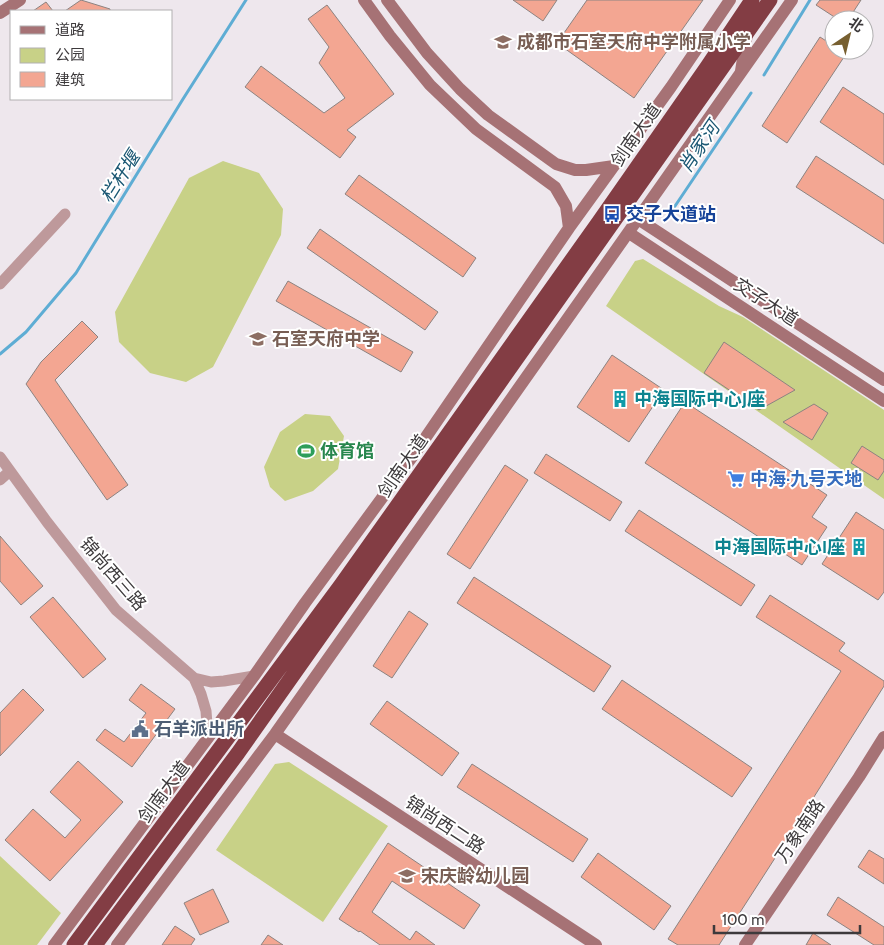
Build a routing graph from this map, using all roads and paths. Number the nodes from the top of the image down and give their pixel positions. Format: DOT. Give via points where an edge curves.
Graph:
graph roads {
  1 [pos="20,0"];
  2 [pos="364,0"];
  3 [pos="387,0"];
  4 [pos="730,0"];
  5 [pos="752,0"];
  6 [pos="770,0"];
  7 [pos="792,0"];
  8 [pos="0,13"];
  9 [pos="747,34"];
  10 [pos="707,67"];
  11 [pos="741,74"];
  12 [pos="671,87"];
  13 [pos="614,166"];
  14 [pos="65,214"];
  15 [pos="638,219"];
  16 [pos="569,228"];
  17 [pos="629,233"];
  18 [pos="0,284"];
  19 [pos="884,380"];
  20 [pos="884,401"];
  21 [pos="0,457"];
  22 [pos="10,471"];
  23 [pos="0,480"];
  24 [pos="341,585"];
  25 [pos="305,603"];
  26 [pos="254,676"];
  27 [pos="194,678"];
  28 [pos="276,734"];
  29 [pos="884,737"];
  30 [pos="208,738"];
  31 [pos="238,753"];
  32 [pos="237,786"];
  33 [pos="54,945"];
  34 [pos="74,945"];
  35 [pos="95,945"];
  36 [pos="117,945"];
  37 [pos="596,945"];
  38 [pos="745,945"];
  1 -- 8 [label="main road"];
  2 -- 16 [label="main road" via="430,85 476,129 555,187 566,206"];
  3 -- 13 [label="main road" via="427,53 488,115 556,164 575,170"];
  4 -- 12 [label="main road"];
  5 -- 10 [label="highway, 剑南大道"];
  6 -- 9 [label="highway, 剑南大道"];
  7 -- 11 [label="main road"];
  9 -- 11 [label="main road"];
  9 -- 31 [label="highway, 剑南大道"];
  10 -- 12 [label="main road"];
  10 -- 24 [label="highway, 剑南大道"];
  11 -- 15 [label="main road"];
  12 -- 13 [label="main road"];
  13 -- 16 [label="main road"];
  14 -- 18 [label="street"];
  15 -- 17 [label="main road"];
  15 -- 19 [label="main road, 交子大道"];
  16 -- 25 [label="main road" via="415,453"];
  17 -- 20 [label="main road, 交子大道"];
  17 -- 28 [label="main road"];
  21 -- 22 [label="street, 锦尚西三路"];
  22 -- 23 [label="street"];
  22 -- 27 [label="street, 锦尚西三路" via="116,610"];
  24 -- 25 [label="main road"];
  24 -- 34 [label="highway, 剑南大道"];
  25 -- 26 [label="main road"];
  26 -- 27 [label="street" via="211,682"];
  26 -- 30 [label="main road"];
  27 -- 30 [label="street" via="206,710"];
  28 -- 32 [label="main road"];
  28 -- 37 [label="main road, 锦尚西二路"];
  29 -- 38 [label="main road, 万象南路"];
  30 -- 33 [label="main road"];
  31 -- 32 [label="main road"];
  31 -- 35 [label="highway, 剑南大道"];
  32 -- 36 [label="main road"];
}
